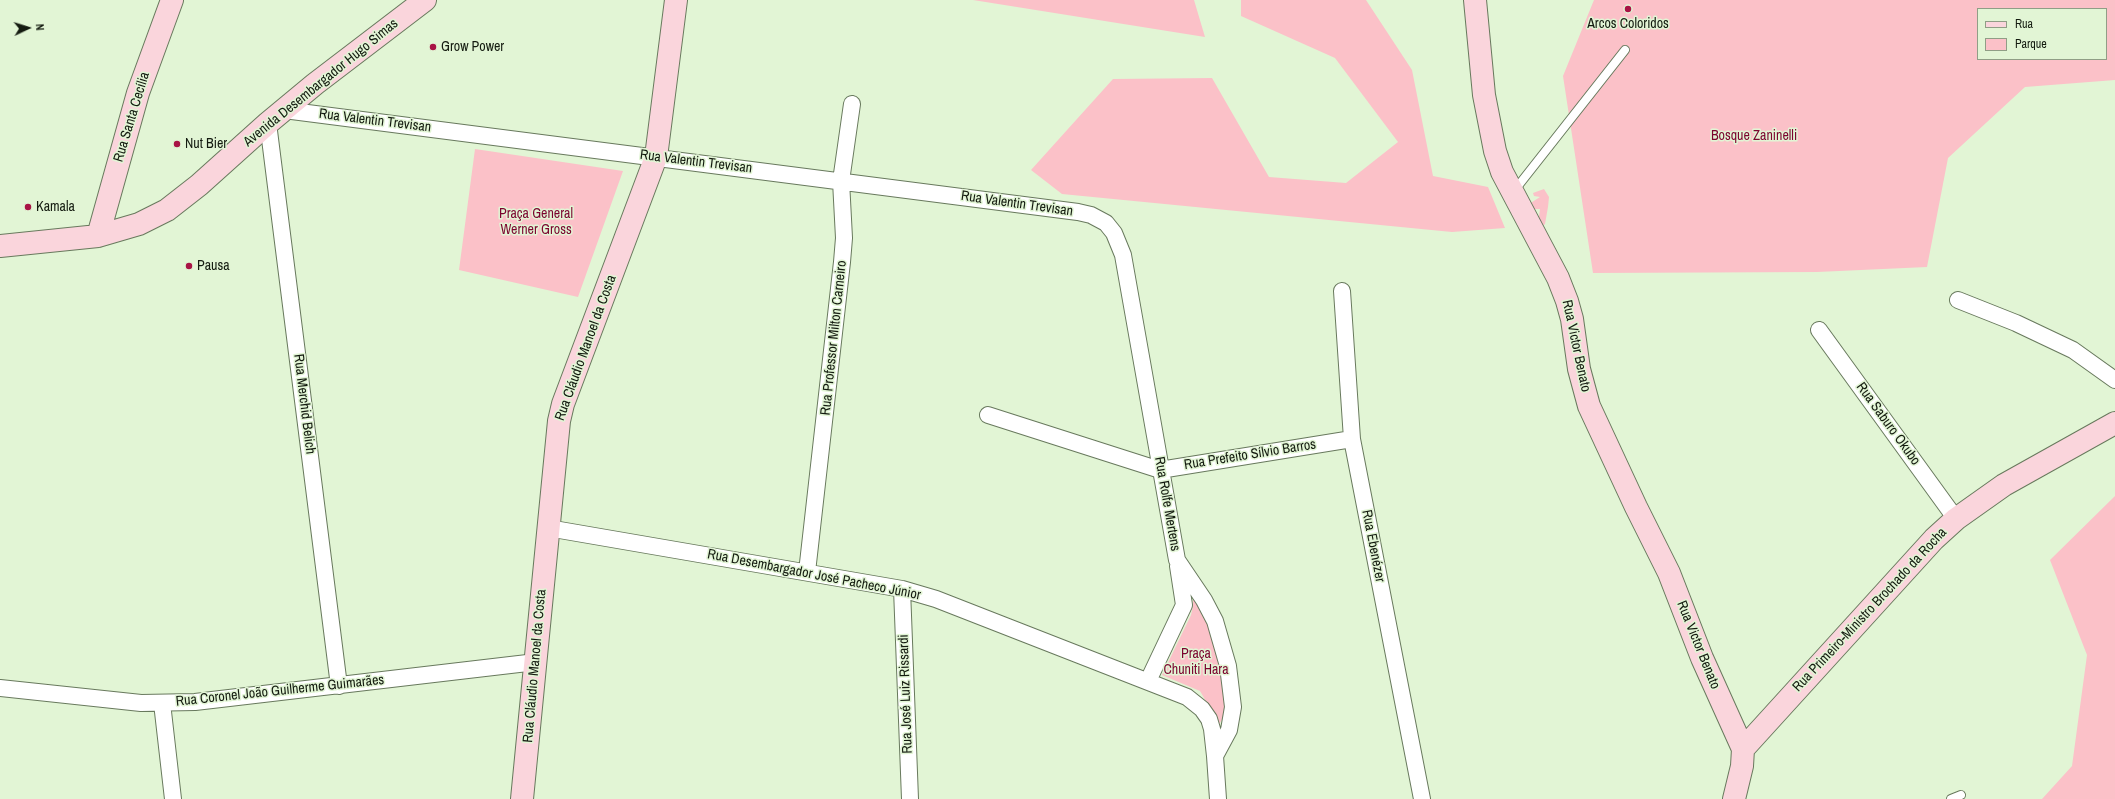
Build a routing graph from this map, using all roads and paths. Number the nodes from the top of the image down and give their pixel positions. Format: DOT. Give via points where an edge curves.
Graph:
graph roads {
  1 [pos="172,0"];
  2 [pos="425,0"];
  3 [pos="676,0"];
  4 [pos="1475,0"];
  5 [pos="1625,50"];
  6 [pos="852,104"];
  7 [pos="276,116"];
  8 [pos="656,157"];
  9 [pos="841,181"];
  10 [pos="1512,193"];
  11 [pos="1106,223"];
  12 [pos="98,236"];
  13 [pos="0,246"];
  14 [pos="1342,292"];
  15 [pos="1958,300"];
  16 [pos="1819,330"];
  17 [pos="2115,380"];
  18 [pos="988,415"];
  19 [pos="2115,423"];
  20 [pos="1352,439"];
  21 [pos="1160,470"];
  22 [pos="1956,519"];
  23 [pos="548,528"];
  24 [pos="1177,560"];
  25 [pos="807,572"];
  26 [pos="902,589"];
  27 [pos="536,662"];
  28 [pos="1148,681"];
  29 [pos="339,686"];
  30 [pos="0,688"];
  31 [pos="162,704"];
  32 [pos="1743,749"];
  33 [pos="1215,756"];
  34 [pos="1961,795"];
  35 [pos="173,799"];
  36 [pos="522,799"];
  37 [pos="910,799"];
  38 [pos="1218,799"];
  39 [pos="1422,799"];
  40 [pos="1734,799"];
  41 [pos="1951,799"];
  1 -- 12 [label="street, Rua Santa Cecília" via="138,93"];
  2 -- 7 [label="street, Avenida Desembargador Hugo Simas"];
  3 -- 8 [label="street, Rua Cláudio Manoel da Costa"];
  4 -- 10 [label="street, Rua Victor Benato" via="1480,61 1490,128 1495,151"];
  5 -- 10 [label="lane"];
  6 -- 9 [label="street, Rua Professor Milton Carneiro"];
  7 -- 8 [label="street, Rua Valentin Trevisan"];
  7 -- 12 [label="street, Avenida Desembargador Hugo Simas" via="199,186 167,210 139,224"];
  7 -- 29 [label="street, Rua Merchid Belich"];
  8 -- 9 [label="street, Rua Valentin Trevisan"];
  8 -- 23 [label="street, Rua Cláudio Manoel da Costa" via="563,404 556,440"];
  9 -- 11 [label="street, Rua Valentin Trevisan" via="1078,212"];
  9 -- 25 [label="street, Rua Professor Milton Carneiro" via="844,238 842,262"];
  10 -- 32 [label="street, Rua Victor Benato" via="1568,301 1579,369 1589,406 1669,573 1702,658"];
  11 -- 21 [label="street, Rua Rolfe Mertens" via="1114,233 1123,255"];
  12 -- 13 [label="street, Avenida Desembargador Hugo Simas"];
  14 -- 20 [label="street, Rua Ebenézer"];
  15 -- 17 [label="street" via="2016,323 2073,350"];
  16 -- 22 [label="street, Rua Saburo Okubo"];
  18 -- 21 [label="street, Rua Prefeito Sílvio Barros"];
  19 -- 22 [label="street, Rua Primeiro-Ministro Brochado da Rocha" via="2004,485"];
  20 -- 21 [label="street, Rua Prefeito Sílvio Barros"];
  20 -- 39 [label="street, Rua Ebenézer"];
  21 -- 24 [label="street, Rua Rolfe Mertens"];
  22 -- 32 [label="street, Rua Primeiro-Ministro Brochado da Rocha" via="1909,565"];
  23 -- 25 [label="street, Rua Desembargador José Pacheco Júnior"];
  23 -- 27 [label="street, Rua Cláudio Manoel da Costa"];
  24 -- 28 [label="street" via="1184,605"];
  24 -- 33 [label="street, Rua Rolfe Mertens" via="1200,593 1215,621 1228,666 1231,719 1229,730"];
  25 -- 26 [label="street, Rua Desembargador José Pacheco Júnior"];
  26 -- 28 [label="street, Rua Desembargador José Pacheco Júnior" via="936,599"];
  26 -- 37 [label="street, Rua José Luiz Rissardi"];
  27 -- 29 [label="street, Rua Coronel João Guilherme Guimarães"];
  27 -- 36 [label="street, Rua Cláudio Manoel da Costa"];
  28 -- 33 [label="street, Rua Desembargador José Pacheco Júnior" via="1187,697 1202,709 1212,729"];
  29 -- 31 [label="street, Rua Coronel João Guilherme Guimarães" via="217,701"];
  30 -- 31 [label="street, Rua Coronel João Guilherme Guimarães"];
  31 -- 35 [label="street"];
  32 -- 40 [label="street" via="1742,766"];
  33 -- 38 [label="street"];
  34 -- 41 [label="lane"];
}
